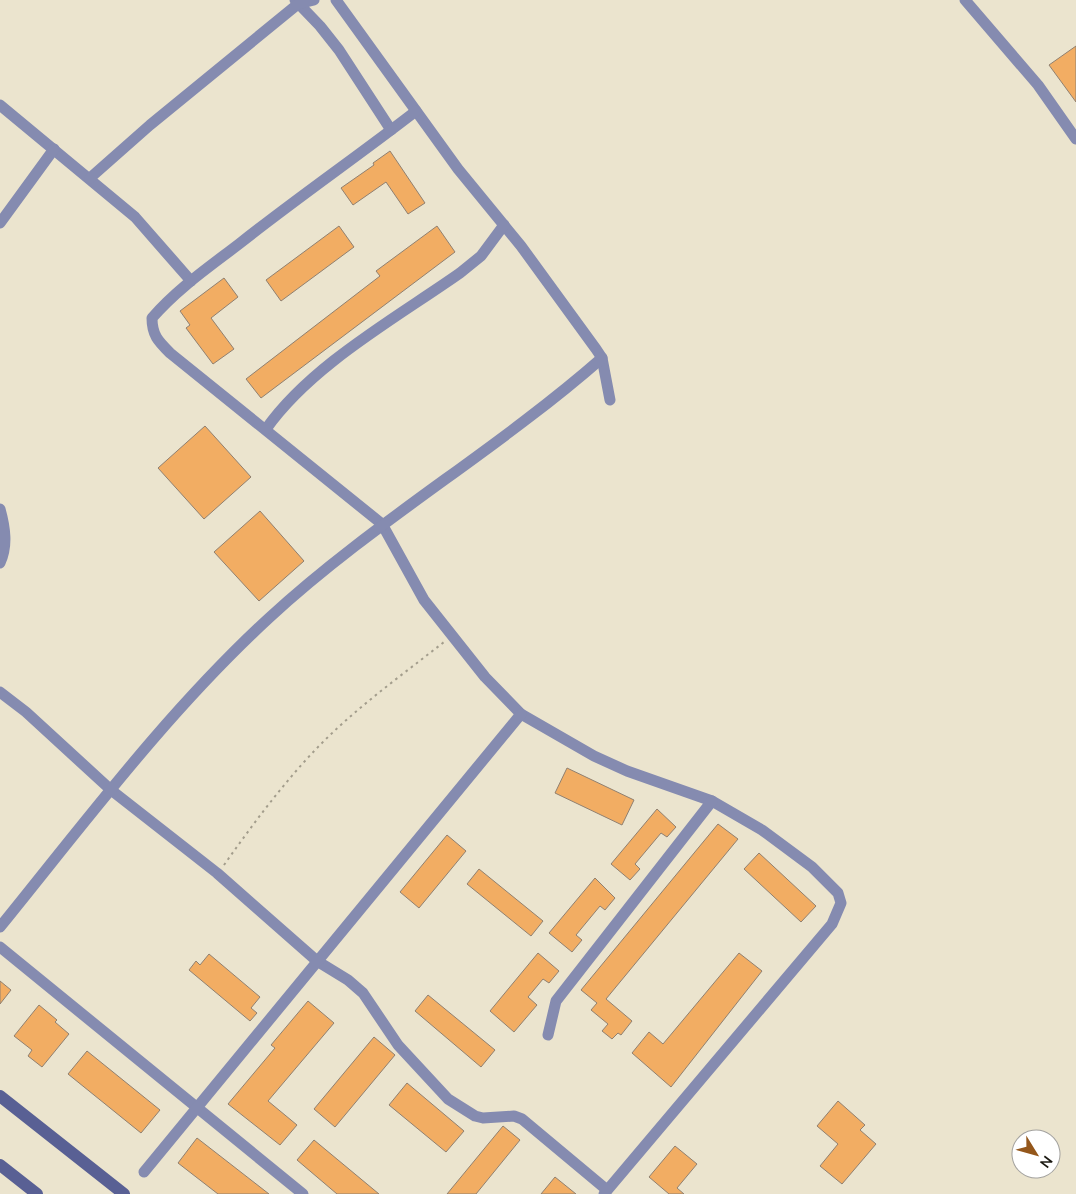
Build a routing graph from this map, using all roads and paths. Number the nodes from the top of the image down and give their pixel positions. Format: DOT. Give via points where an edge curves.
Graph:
graph roads {
  1 [pos="314,0"];
  2 [pos="336,0"];
  3 [pos="965,0"];
  4 [pos="296,2"];
  5 [pos="0,105"];
  6 [pos="416,111"];
  7 [pos="391,130"];
  8 [pos="1076,139"];
  9 [pos="54,149"];
  10 [pos="90,178"];
  11 [pos="0,223"];
  12 [pos="504,225"];
  13 [pos="191,281"];
  14 [pos="602,358"];
  15 [pos="610,400"];
  16 [pos="266,429"];
  17 [pos="0,509"];
  18 [pos="382,524"];
  19 [pos="0,563"];
  20 [pos="452,636"];
  21 [pos="0,692"];
  22 [pos="521,714"];
  23 [pos="111,790"];
  24 [pos="712,801"];
  25 [pos="217,874"];
  26 [pos="0,927"];
  27 [pos="0,947"];
  28 [pos="317,961"];
  29 [pos="548,1036"];
  30 [pos="0,1096"];
  31 [pos="197,1108"];
  32 [pos="0,1165"];
  33 [pos="144,1172"];
  34 [pos="605,1192"];
  35 [pos="37,1194"];
  36 [pos="124,1194"];
  37 [pos="303,1194"];
  1 -- 4 [label="street"];
  2 -- 6 [label="street"];
  3 -- 8 [label="street" via="1038,85"];
  4 -- 7 [label="street" via="320,26 348,63"];
  4 -- 10 [label="street"];
  5 -- 9 [label="street"];
  6 -- 7 [label="street"];
  6 -- 12 [label="street"];
  7 -- 13 [label="street" via="340,165"];
  9 -- 10 [label="street"];
  9 -- 11 [label="street"];
  10 -- 13 [label="street" via="135,217"];
  12 -- 14 [label="street"];
  12 -- 16 [label="street" via="481,256 319,373 294,394"];
  13 -- 16 [label="street" via="152,318 152,331 170,353"];
  14 -- 15 [label="street"];
  14 -- 18 [label="street"];
  16 -- 18 [label="street"];
  17 -- 19 [label="street" via="5,548"];
  18 -- 20 [label="street" via="424,600"];
  18 -- 23 [label="street" via="269,617 191,695"];
  20 -- 22 [label="street"];
  20 -- 25 [label="path" via="357,711 318,747"];
  21 -- 23 [label="street"];
  22 -- 24 [label="street" via="594,756"];
  22 -- 28 [label="street"];
  23 -- 25 [label="street"];
  23 -- 26 [label="street"];
  24 -- 29 [label="street" via="556,1001"];
  24 -- 34 [label="street" via="762,830 812,867 838,893 842,903 832,924"];
  25 -- 28 [label="street"];
  27 -- 31 [label="street"];
  28 -- 31 [label="street"];
  28 -- 34 [label="street" via="363,993 398,1045 454,1104 483,1118 514,1116 522,1119"];
  30 -- 36 [label="main road"];
  31 -- 33 [label="street"];
  31 -- 37 [label="street"];
  32 -- 35 [label="main road"];
}
